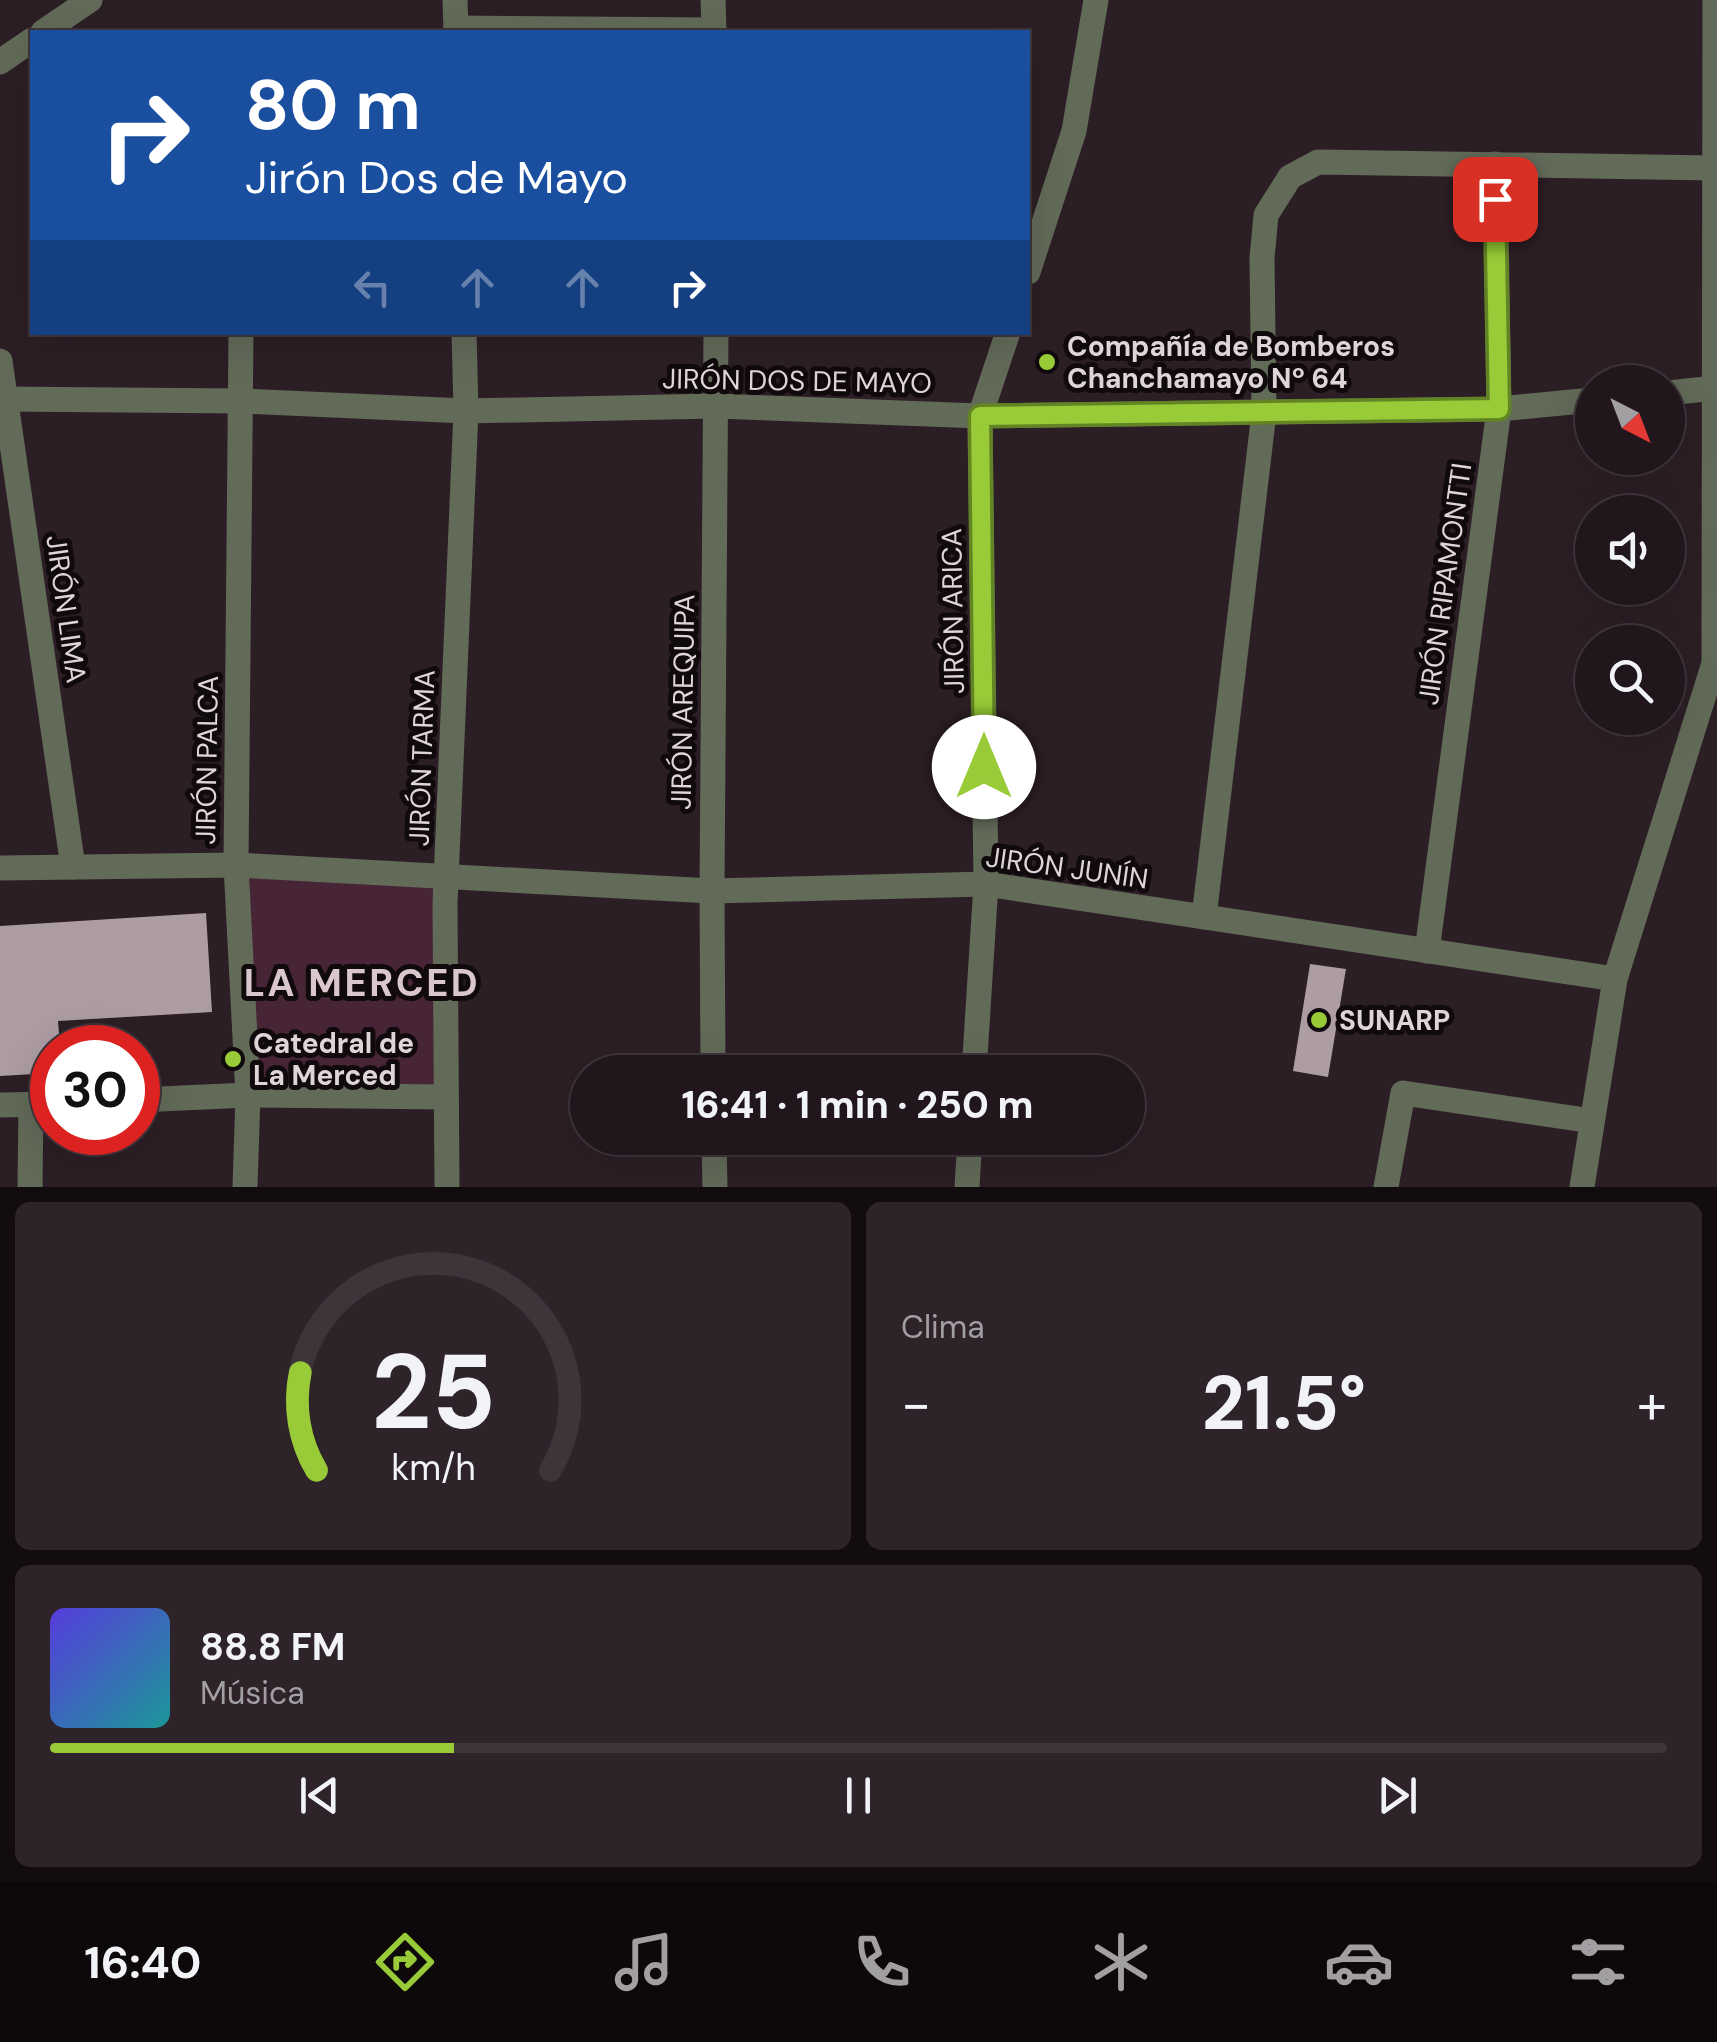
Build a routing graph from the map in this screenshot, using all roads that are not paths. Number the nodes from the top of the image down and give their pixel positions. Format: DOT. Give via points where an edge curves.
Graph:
graph roads {
  1 [pos="90,0"];
  2 [pos="455,0"];
  3 [pos="713,0"];
  4 [pos="1096,0"];
  5 [pos="1715,0"];
  6 [pos="46,30"];
  7 [pos="456,30"];
  8 [pos="714,30"];
  9 [pos="30,41"];
  10 [pos="0,62"];
  11 [pos="1495,164"];
  12 [pos="1715,168"];
  13 [pos="1030,266"];
  14 [pos="240,335"];
  15 [pos="464,335"];
  16 [pos="716,335"];
  17 [pos="1007,335"];
  18 [pos="0,361"];
  19 [pos="1715,388"];
  20 [pos="1685,391"];
  21 [pos="2,399"];
  22 [pos="241,400"];
  23 [pos="1575,402"];
  24 [pos="716,406"];
  25 [pos="1499,409"];
  26 [pos="466,411"];
  27 [pos="1264,413"];
  28 [pos="980,416"];
  29 [pos="236,865"];
  30 [pos="73,867"];
  31 [pos="0,868"];
  32 [pos="447,876"];
  33 [pos="986,884"];
  34 [pos="712,891"];
  35 [pos="1204,918"];
  36 [pos="1427,951"];
  37 [pos="1616,979"];
  38 [pos="714,1055"];
  39 [pos="975,1055"];
  40 [pos="248,1095"];
  41 [pos="446,1097"];
  42 [pos="160,1099"];
  43 [pos="0,1104"];
  44 [pos="30,1104"];
  45 [pos="1592,1121"];
  46 [pos="35,1155"];
  47 [pos="714,1155"];
  48 [pos="969,1155"];
  49 [pos="30,1187"];
  50 [pos="245,1187"];
  51 [pos="447,1187"];
  52 [pos="715,1187"];
  53 [pos="967,1187"];
  54 [pos="1386,1187"];
  55 [pos="1582,1187"];
  1 -- 6 [label="street"];
  2 -- 7 [label="street"];
  3 -- 8 [label="street"];
  4 -- 13 [label="street" via="1074,131"];
  5 -- 12 [label="street"];
  9 -- 10 [label="street"];
  11 -- 12 [label="street"];
  11 -- 25 [label="street, JIRÓN RIPAMONTTI"];
  11 -- 27 [label="street" via="1318,162 1290,177 1266,215"];
  12 -- 19 [label="street"];
  14 -- 22 [label="street, JIRÓN PALCA"];
  15 -- 26 [label="street, JIRÓN TARMA"];
  16 -- 24 [label="street, JIRÓN AREQUIPA"];
  17 -- 28 [label="street, JIRÓN ARICA"];
  18 -- 21 [label="street, JIRÓN LIMA"];
  19 -- 20 [label="street"];
  19 -- 37 [label="street" via="1714,663"];
  21 -- 22 [label="street, JIRÓN DOS DE MAYO"];
  21 -- 30 [label="street, JIRÓN LIMA"];
  22 -- 26 [label="street, JIRÓN DOS DE MAYO"];
  22 -- 29 [label="street, JIRÓN PALCA"];
  23 -- 25 [label="street, JIRÓN DOS DE MAYO"];
  24 -- 26 [label="street, JIRÓN DOS DE MAYO"];
  24 -- 28 [label="street, JIRÓN DOS DE MAYO"];
  24 -- 34 [label="street, JIRÓN AREQUIPA"];
  25 -- 27 [label="street, JIRÓN DOS DE MAYO"];
  25 -- 36 [label="street, JIRÓN RIPAMONTTI"];
  26 -- 32 [label="street, JIRÓN TARMA"];
  27 -- 28 [label="street, JIRÓN DOS DE MAYO"];
  27 -- 35 [label="street"];
  28 -- 33 [label="street, JIRÓN ARICA"];
  29 -- 30 [label="street, JIRÓN JUNÍN"];
  29 -- 32 [label="street, JIRÓN JUNÍN"];
  29 -- 40 [label="street, JIRÓN PALCA"];
  30 -- 31 [label="street, JIRÓN JUNÍN"];
  32 -- 34 [label="street, JIRÓN JUNÍN"];
  32 -- 41 [label="street, JIRÓN TARMA"];
  33 -- 34 [label="street, JIRÓN JUNÍN"];
  33 -- 35 [label="street, JIRÓN JUNÍN"];
  33 -- 39 [label="street, JIRÓN ARICA"];
  34 -- 38 [label="street, JIRÓN AREQUIPA"];
  35 -- 36 [label="street, JIRÓN JUNÍN"];
  36 -- 37 [label="street, JIRÓN JUNÍN"];
  37 -- 45 [label="street"];
  40 -- 41 [label="street"];
  40 -- 42 [label="street"];
  40 -- 50 [label="street, JIRÓN PALCA"];
  41 -- 51 [label="street, JIRÓN TARMA"];
  43 -- 44 [label="street"];
  45 -- 54 [label="street" via="1402,1093"];
  45 -- 55 [label="street"];
  46 -- 49 [label="street"];
  47 -- 52 [label="street"];
  48 -- 53 [label="street"];
}
